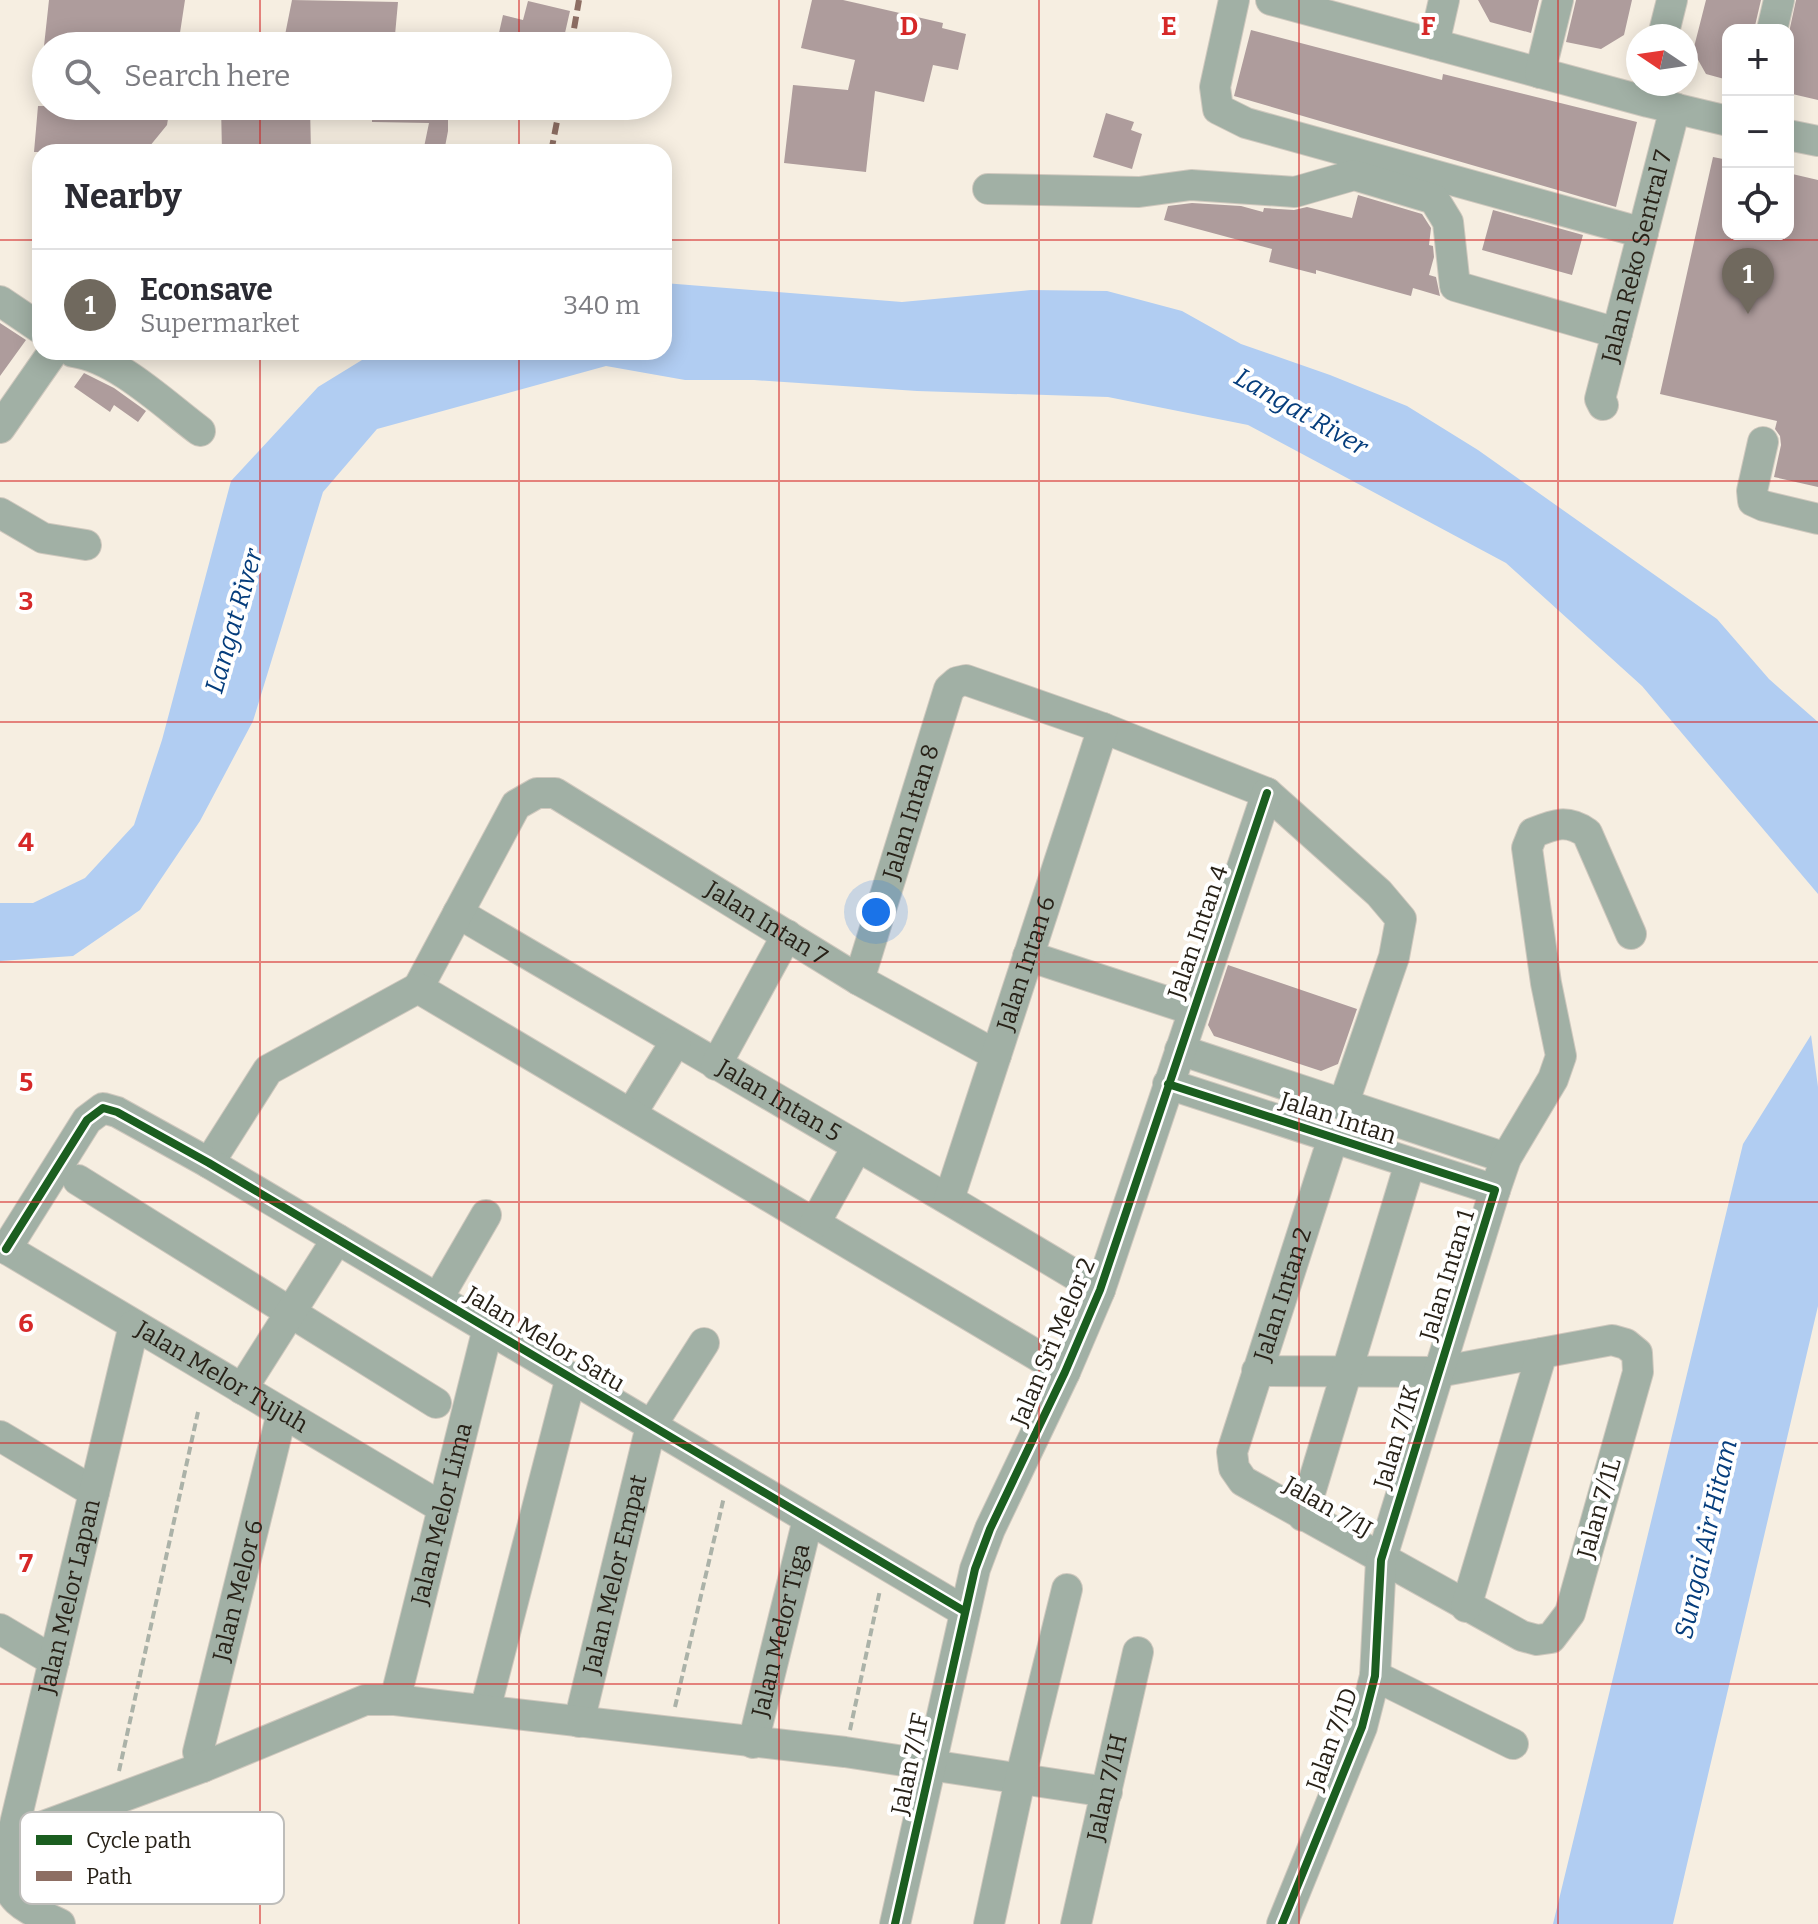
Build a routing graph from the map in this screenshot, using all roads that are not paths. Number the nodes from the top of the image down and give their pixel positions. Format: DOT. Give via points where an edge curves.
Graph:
graph roads {
  1 [pos="1234,0"];
  2 [pos="1271,0"];
  3 [pos="1444,0"];
  4 [pos="1558,0"];
  5 [pos="1672,0"];
  6 [pos="1779,0"];
  7 [pos="1341,9"];
  8 [pos="1666,24"];
  9 [pos="1773,24"];
  10 [pos="1434,44"];
  11 [pos="1540,73"];
  12 [pos="1658,98"];
  13 [pos="1722,119"];
  14 [pos="1794,136"];
  15 [pos="1818,141"];
  16 [pos="988,189"];
  17 [pos="1643,233"];
  18 [pos="0,301"];
  19 [pos="32,323"];
  20 [pos="1617,333"];
  21 [pos="47,360"];
  22 [pos="96,360"];
  23 [pos="1603,405"];
  24 [pos="0,428"];
  25 [pos="200,431"];
  26 [pos="1763,442"];
  27 [pos="0,513"];
  28 [pos="1818,519"];
  29 [pos="86,545"];
  30 [pos="1103,728"];
  31 [pos="1267,793"];
  32 [pos="458,913"];
  33 [pos="1631,934"];
  34 [pos="787,935"];
  35 [pos="1028,956"];
  36 [pos="859,980"];
  37 [pos="418,988"];
  38 [pos="1193,1010"];
  39 [pos="676,1041"];
  40 [pos="1180,1050"];
  41 [pos="996,1055"];
  42 [pos="716,1065"];
  43 [pos="1168,1084"];
  44 [pos="1343,1105"];
  45 [pos="631,1114"];
  46 [pos="1333,1138"];
  47 [pos="857,1147"];
  48 [pos="1506,1158"];
  49 [pos="209,1163"];
  50 [pos="1410,1163"];
  51 [pos="78,1180"];
  52 [pos="1495,1190"];
  53 [pos="949,1199"];
  54 [pos="486,1215"];
  55 [pos="815,1223"];
  56 [pos="337,1239"];
  57 [pos="3,1247"];
  58 [pos="1100,1290"];
  59 [pos="438,1298"];
  60 [pos="292,1311"];
  61 [pos="134,1325"];
  62 [pos="488,1328"];
  63 [pos="704,1343"];
  64 [pos="1542,1353"];
  65 [pos="1257,1371"];
  66 [pos="1345,1371"];
  67 [pos="1065,1372"];
  68 [pos="1438,1372"];
  69 [pos="571,1377"];
  70 [pos="242,1389"];
  71 [pos="436,1403"];
  72 [pos="282,1413"];
  73 [pos="651,1426"];
  74 [pos="0,1436"];
  75 [pos="1232,1452"];
  76 [pos="94,1492"];
  77 [pos="443,1508"];
  78 [pos="1303,1516"];
  79 [pos="808,1519"];
  80 [pos="1381,1560"];
  81 [pos="1067,1589"];
  82 [pos="1466,1607"];
  83 [pos="964,1611"];
  84 [pos="0,1629"];
  85 [pos="1551,1638"];
  86 [pos="1138,1652"];
  87 [pos="54,1661"];
  88 [pos="1375,1676"];
  89 [pos="395,1700"];
  90 [pos="485,1710"];
  91 [pos="579,1722"];
  92 [pos="753,1743"];
  93 [pos="1513,1744"];
  94 [pos="931,1766"];
  95 [pos="203,1767"];
  96 [pos="1020,1780"];
  97 [pos="1107,1792"];
  98 [pos="81,1812"];
  99 [pos="20,1835"];
  100 [pos="11,1838"];
  101 [pos="6,1893"];
  102 [pos="25,1904"];
  103 [pos="60,1924"];
  104 [pos="895,1924"];
  105 [pos="989,1924"];
  106 [pos="1076,1924"];
  107 [pos="1282,1924"];
  1 -- 17 [label="street" via="1215,87 1218,109 1246,123"];
  2 -- 7 [label="street"];
  3 -- 10 [label="street"];
  4 -- 11 [label="street"];
  5 -- 8 [label="street"];
  6 -- 9 [label="street"];
  7 -- 10 [label="street"];
  10 -- 11 [label="street"];
  11 -- 12 [label="street"];
  12 -- 13 [label="street"];
  12 -- 17 [label="street, Jalan Reko Sentral 7"];
  14 -- 15 [label="street"];
  16 -- 20 [label="street" via="1139,192 1191,185 1295,192 1354,175 1434,199 1448,222 1455,286"];
  17 -- 20 [label="street, Jalan Reko Sentral 7"];
  18 -- 19 [label="street"];
  20 -- 23 [label="street, Jalan Reko Sentral 7" via="1600,399"];
  21 -- 24 [label="street"];
  22 -- 25 [label="street" via="130,378"];
  26 -- 28 [label="street" via="1753,501"];
  27 -- 29 [label="street" via="43,538"];
  30 -- 31 [label="street"];
  30 -- 35 [label="street, Jalan Intan 6"];
  30 -- 36 [label="street, Jalan Intan 8" via="966,680 949,689"];
  31 -- 38 [label="street, Jalan Intan 4"];
  31 -- 44 [label="street" via="1401,919 1394,957"];
  32 -- 34 [label="street, Jalan Intan 7" via="516,805 537,793 555,793"];
  32 -- 37 [label="street"];
  32 -- 39 [label="street, Jalan Intan 5"];
  33 -- 48 [label="street, Jalan Intan 1" via="1587,833 1574,824 1533,833 1527,848 1561,1056"];
  34 -- 36 [label="street, Jalan Intan 7"];
  34 -- 42 [label="street"];
  35 -- 38 [label="street"];
  35 -- 41 [label="street, Jalan Intan 6"];
  36 -- 41 [label="street, Jalan Intan 7"];
  37 -- 45 [label="street"];
  37 -- 49 [label="street" via="268,1070"];
  38 -- 40 [label="street, Jalan Intan 4"];
  39 -- 42 [label="street, Jalan Intan 5"];
  39 -- 45 [label="street"];
  40 -- 43 [label="street, Jalan Intan 4"];
  40 -- 44 [label="street"];
  41 -- 53 [label="street, Jalan Intan 6"];
  42 -- 47 [label="street, Jalan Intan 5"];
  43 -- 46 [label="street, Jalan Intan"];
  43 -- 58 [label="street, Jalan Sri Melor 2"];
  44 -- 48 [label="street"];
  45 -- 55 [label="street"];
  46 -- 50 [label="street, Jalan Intan"];
  46 -- 65 [label="street, Jalan Intan 2"];
  47 -- 53 [label="street, Jalan Intan 5"];
  47 -- 55 [label="street"];
  48 -- 52 [label="street, Jalan Intan 1"];
  49 -- 56 [label="street, Jalan Melor Satu"];
  49 -- 57 [label="street, Jalan Melor Satu" via="103,1108 87,1120"];
  50 -- 52 [label="street, Jalan Intan"];
  50 -- 66 [label="street"];
  51 -- 60 [label="street"];
  52 -- 68 [label="street, Jalan Intan 1"];
  53 -- 58 [label="street, Jalan Intan 5"];
  54 -- 59 [label="street"];
  55 -- 67 [label="street"];
  56 -- 59 [label="street, Jalan Melor Satu"];
  56 -- 60 [label="street"];
  57 -- 61 [label="street, Jalan Melor Tujuh"];
  58 -- 67 [label="street, Jalan Sri Melor 2"];
  59 -- 62 [label="street, Jalan Melor Satu"];
  60 -- 70 [label="street"];
  60 -- 71 [label="street"];
  61 -- 70 [label="street, Jalan Melor Tujuh"];
  61 -- 76 [label="street, Jalan Melor Lapan"];
  62 -- 69 [label="street, Jalan Melor Satu"];
  62 -- 77 [label="street, Jalan Melor Lima"];
  63 -- 73 [label="street, Jalan Melor Empat"];
  64 -- 68 [label="street"];
  64 -- 82 [label="street"];
  64 -- 85 [label="street, Jalan 7/1L" via="1612,1340 1637,1353 1638,1372 1570,1613"];
  65 -- 66 [label="street"];
  65 -- 75 [label="street, Jalan Intan 2"];
  66 -- 68 [label="street"];
  66 -- 78 [label="street"];
  67 -- 83 [label="street, Jalan Sri Melor 2" via="990,1529"];
  68 -- 80 [label="street, Jalan 7/1K"];
  69 -- 73 [label="street, Jalan Melor Satu"];
  69 -- 90 [label="street"];
  70 -- 72 [label="street, Jalan Melor Tujuh"];
  72 -- 77 [label="street, Jalan Melor Tujuh"];
  72 -- 95 [label="street, Jalan Melor 6" via="198,1752"];
  73 -- 79 [label="street, Jalan Melor Satu"];
  73 -- 91 [label="street, Jalan Melor Empat"];
  74 -- 76 [label="street"];
  75 -- 78 [label="street, Jalan 7/1J" via="1243,1481"];
  76 -- 87 [label="street, Jalan Melor Lapan"];
  77 -- 89 [label="street, Jalan Melor Lima"];
  78 -- 80 [label="street, Jalan 7/1J"];
  79 -- 83 [label="street, Jalan Melor Satu"];
  79 -- 92 [label="street, Jalan Melor Tiga"];
  80 -- 82 [label="street, Jalan 7/1J"];
  80 -- 88 [label="street, Jalan 7/1D"];
  81 -- 96 [label="street"];
  82 -- 85 [label="street, Jalan 7/1J" via="1522,1636"];
  83 -- 94 [label="street, Jalan 7/1F"];
  84 -- 87 [label="street"];
  86 -- 97 [label="street, Jalan 7/1H"];
  87 -- 100 [label="street, Jalan Melor Lapan"];
  88 -- 93 [label="street"];
  88 -- 107 [label="street, Jalan 7/1D" via="1362,1727"];
  89 -- 90 [label="street"];
  89 -- 95 [label="street" via="365,1700"];
  90 -- 91 [label="street"];
  91 -- 92 [label="street"];
  92 -- 94 [label="street"];
  94 -- 96 [label="street"];
  94 -- 104 [label="street, Jalan 7/1F"];
  95 -- 98 [label="street"];
  96 -- 97 [label="street"];
  96 -- 105 [label="street"];
  97 -- 106 [label="street, Jalan 7/1H"];
  99 -- 100 [label="street"];
  100 -- 101 [label="street, Jalan Melor Lapan"];
  102 -- 103 [label="street"];
}
